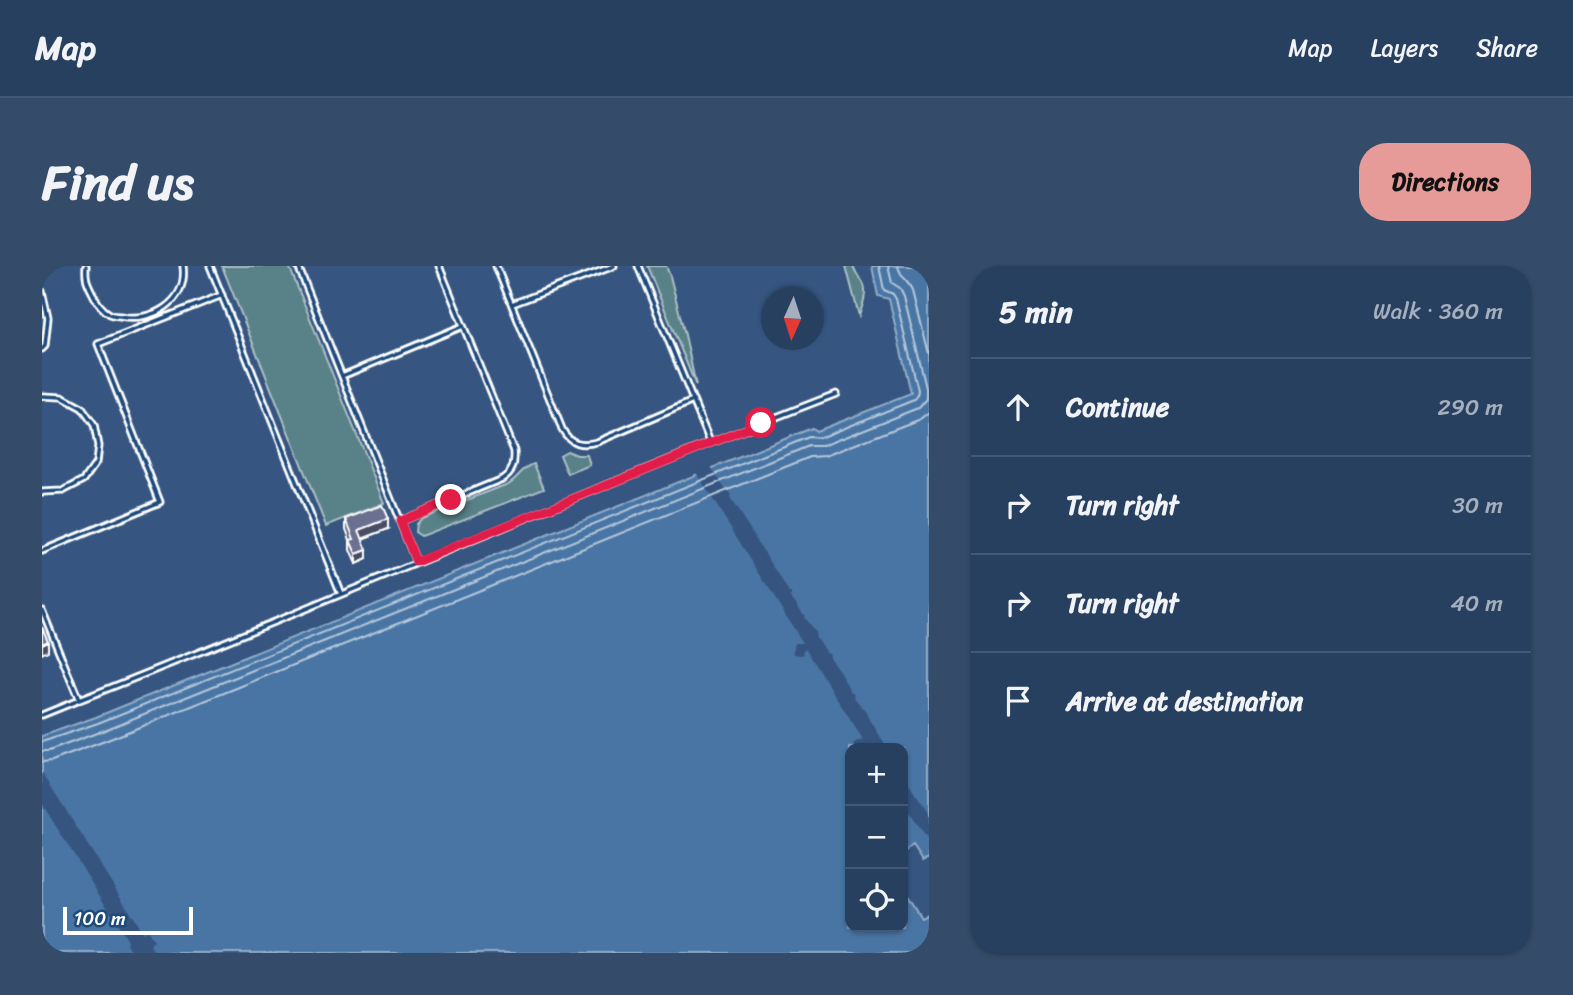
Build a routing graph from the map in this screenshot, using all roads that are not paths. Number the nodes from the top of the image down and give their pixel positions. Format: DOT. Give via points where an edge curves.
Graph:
graph roads {
  1 [pos="86,266"];
  2 [pos="183,266"];
  3 [pos="210,266"];
  4 [pos="298,266"];
  5 [pos="439,266"];
  6 [pos="496,266"];
  7 [pos="614,266"];
  8 [pos="638,266"];
  9 [pos="42,291"];
  10 [pos="222,295"];
  11 [pos="512,304"];
  12 [pos="463,326"];
  13 [pos="42,349"];
  14 [pos="342,376"];
  15 [pos="836,394"];
  16 [pos="42,396"];
  17 [pos="693,401"];
  18 [pos="710,442"];
  19 [pos="42,492"];
  20 [pos="400,521"];
  21 [pos="42,551"];
  22 [pos="416,562"];
  23 [pos="341,594"];
  24 [pos="42,610"];
  25 [pos="79,700"];
  26 [pos="42,715"];
  1 -- 2 [label="lane" via="85,277 97,303 111,314 133,319 167,307 179,291"];
  3 -- 10 [label="lane"];
  4 -- 14 [label="lane"];
  5 -- 12 [label="lane"];
  6 -- 11 [label="lane"];
  7 -- 11 [label="lane"];
  8 -- 17 [label="lane"];
  9 -- 13 [label="lane" via="48,318"];
  10 -- 21 [label="lane" via="98,344 160,502"];
  10 -- 23 [label="lane"];
  11 -- 17 [label="lane" via="562,429 576,444 597,442"];
  12 -- 14 [label="lane"];
  12 -- 20 [label="lane" via="514,451 513,468 502,479"];
  14 -- 20 [label="lane"];
  15 -- 18 [label="lane"];
  16 -- 19 [label="lane" via="62,397 82,408 94,425 98,446 96,463 84,480 63,491"];
  17 -- 18 [label="lane"];
  18 -- 22 [label="lane"];
  20 -- 22 [label="lane"];
  22 -- 23 [label="lane"];
  23 -- 25 [label="lane"];
  24 -- 25 [label="lane"];
  25 -- 26 [label="lane"];
}
